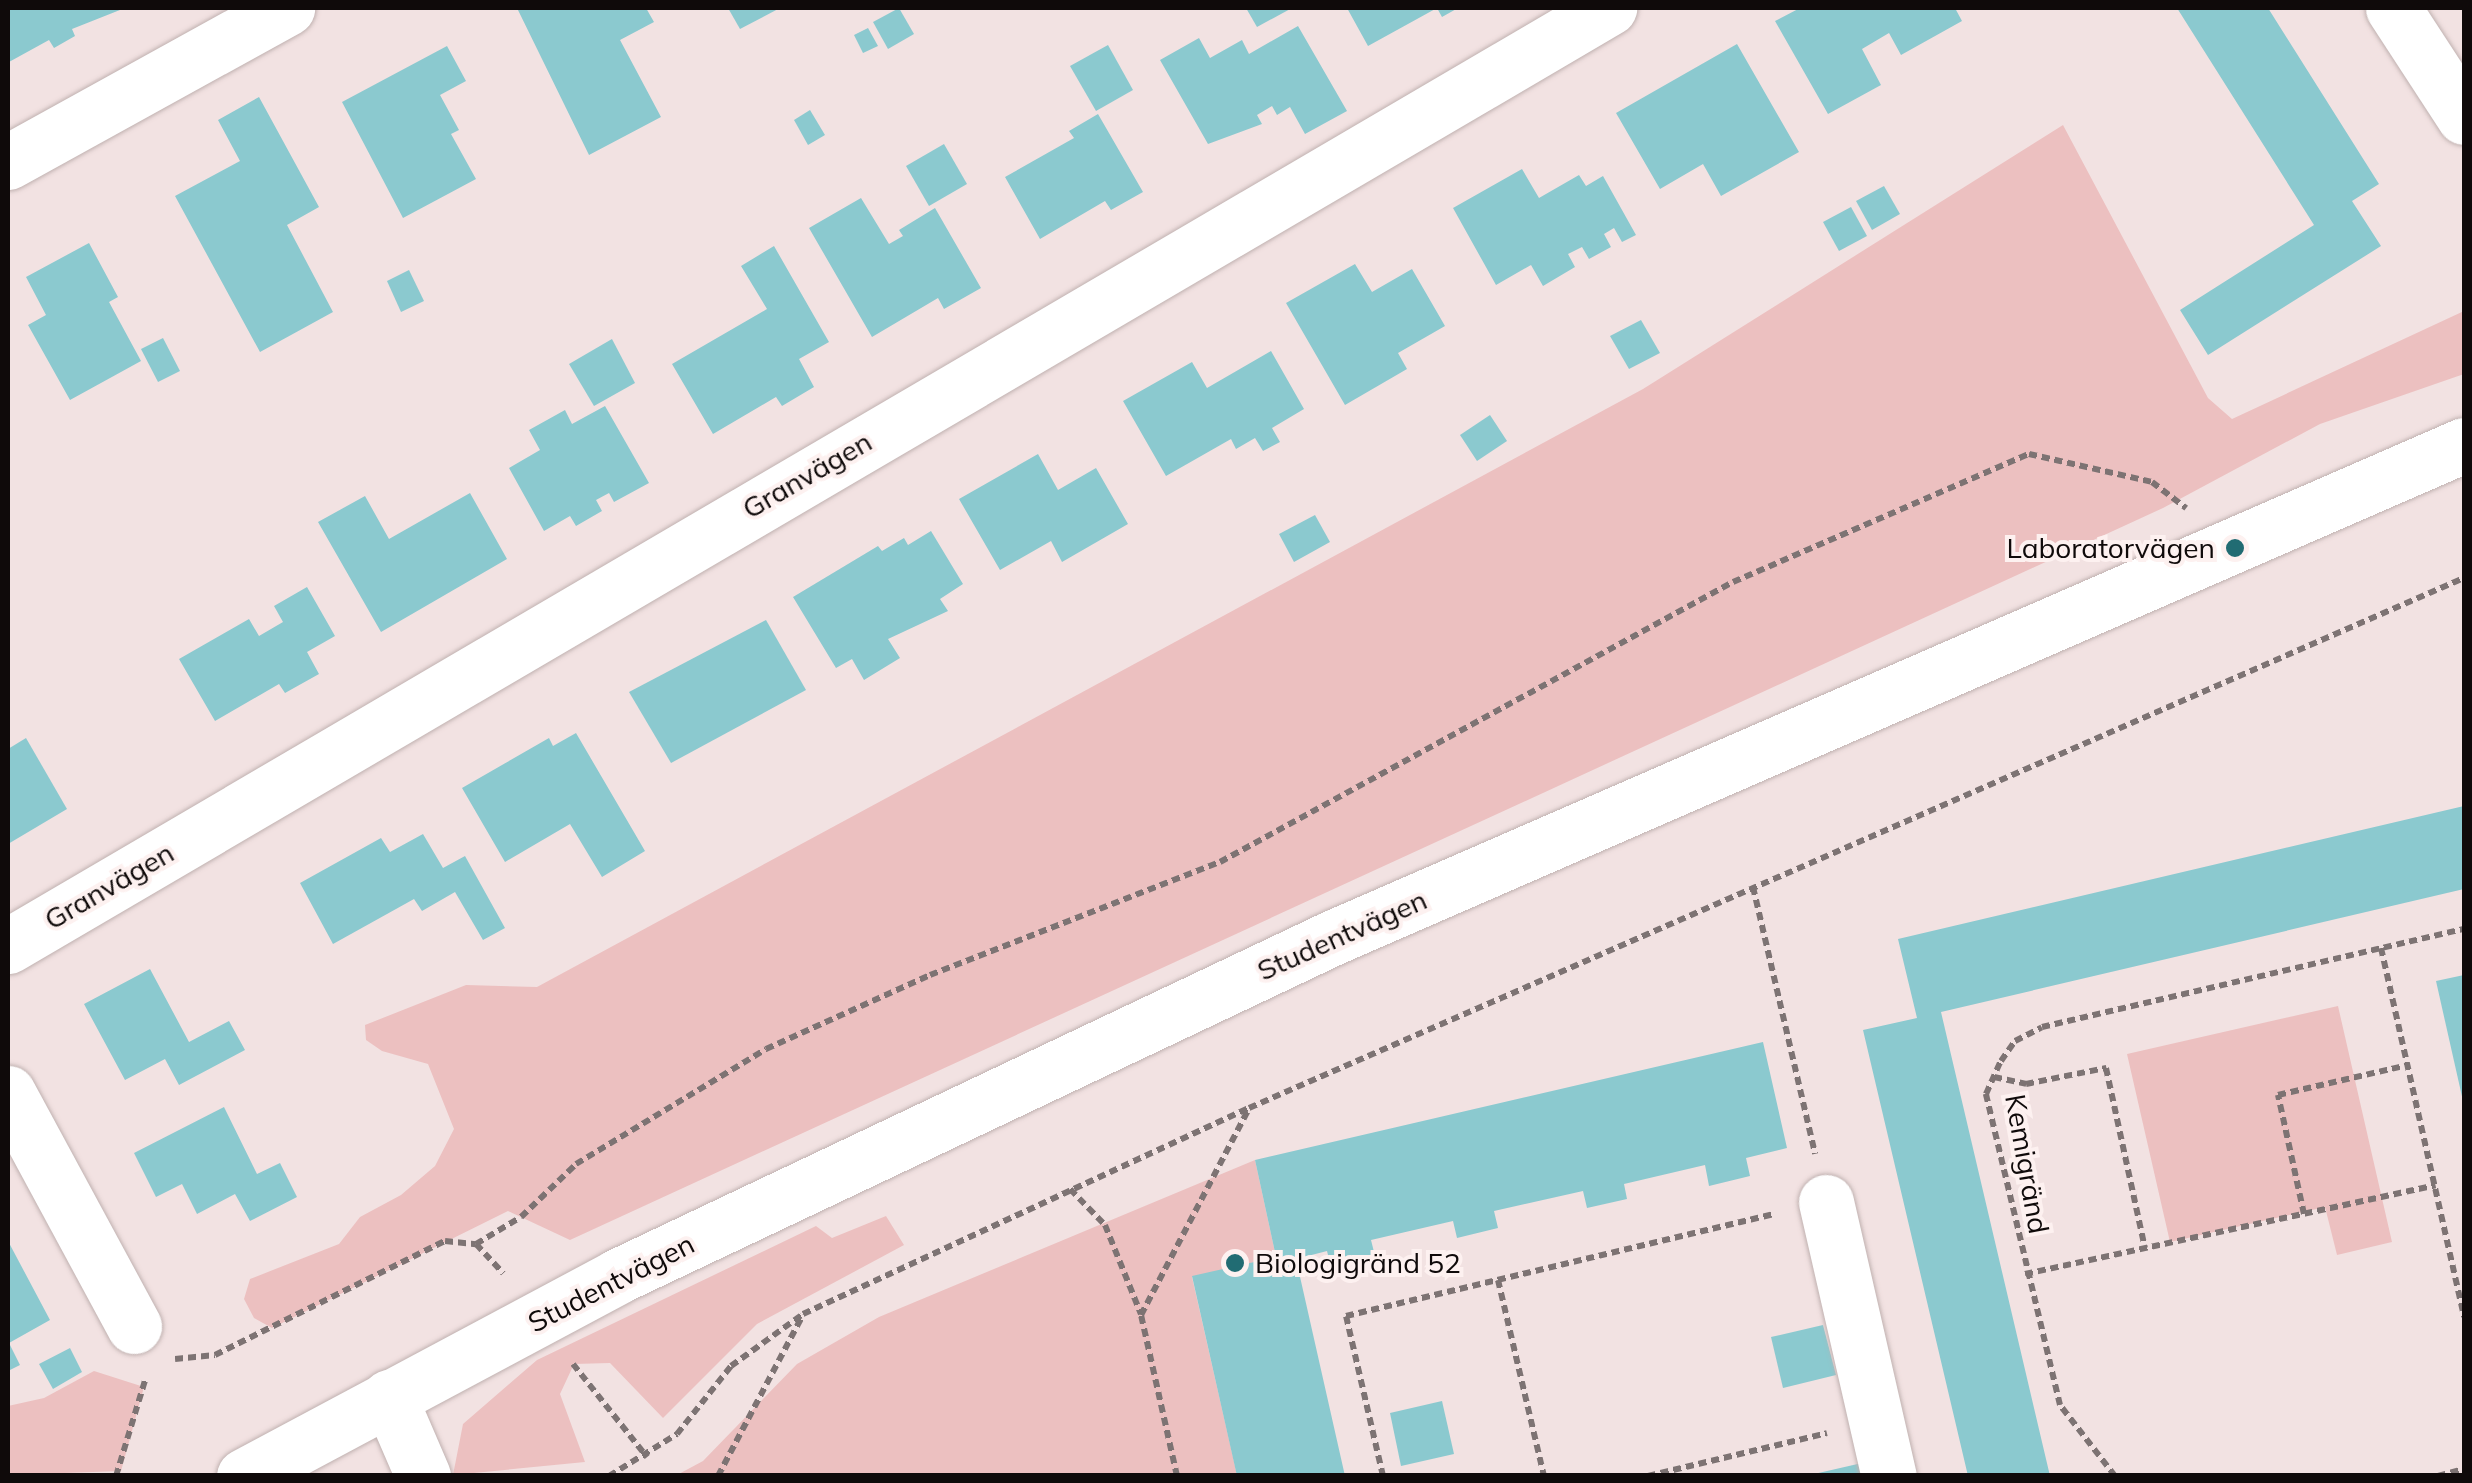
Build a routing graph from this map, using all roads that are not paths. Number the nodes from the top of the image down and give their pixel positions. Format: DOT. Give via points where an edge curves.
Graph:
graph roads {
  1 [pos="287,8"];
  2 [pos="1609,8"];
  3 [pos="2393,8"];
  4 [pos="2464,117"];
  5 [pos="8,162"];
  6 [pos="2464,445"];
  7 [pos="8,946"];
  8 [pos="8,1093"];
  9 [pos="1826,1202"];
  10 [pos="143,1342"];
  11 [pos="388,1397"];
  12 [pos="244,1476"];
  13 [pos="423,1476"];
  14 [pos="1889,1476"];
  1 -- 5 [label="street"];
  2 -- 7 [label="street, Granvägen"];
  3 -- 4 [label="street"];
  6 -- 11 [label="street, Studentvägen" via="1334,938 618,1276"];
  8 -- 10 [label="street"];
  9 -- 14 [label="street"];
  11 -- 12 [label="street, Studentvägen"];
  11 -- 13 [label="street"];
}
